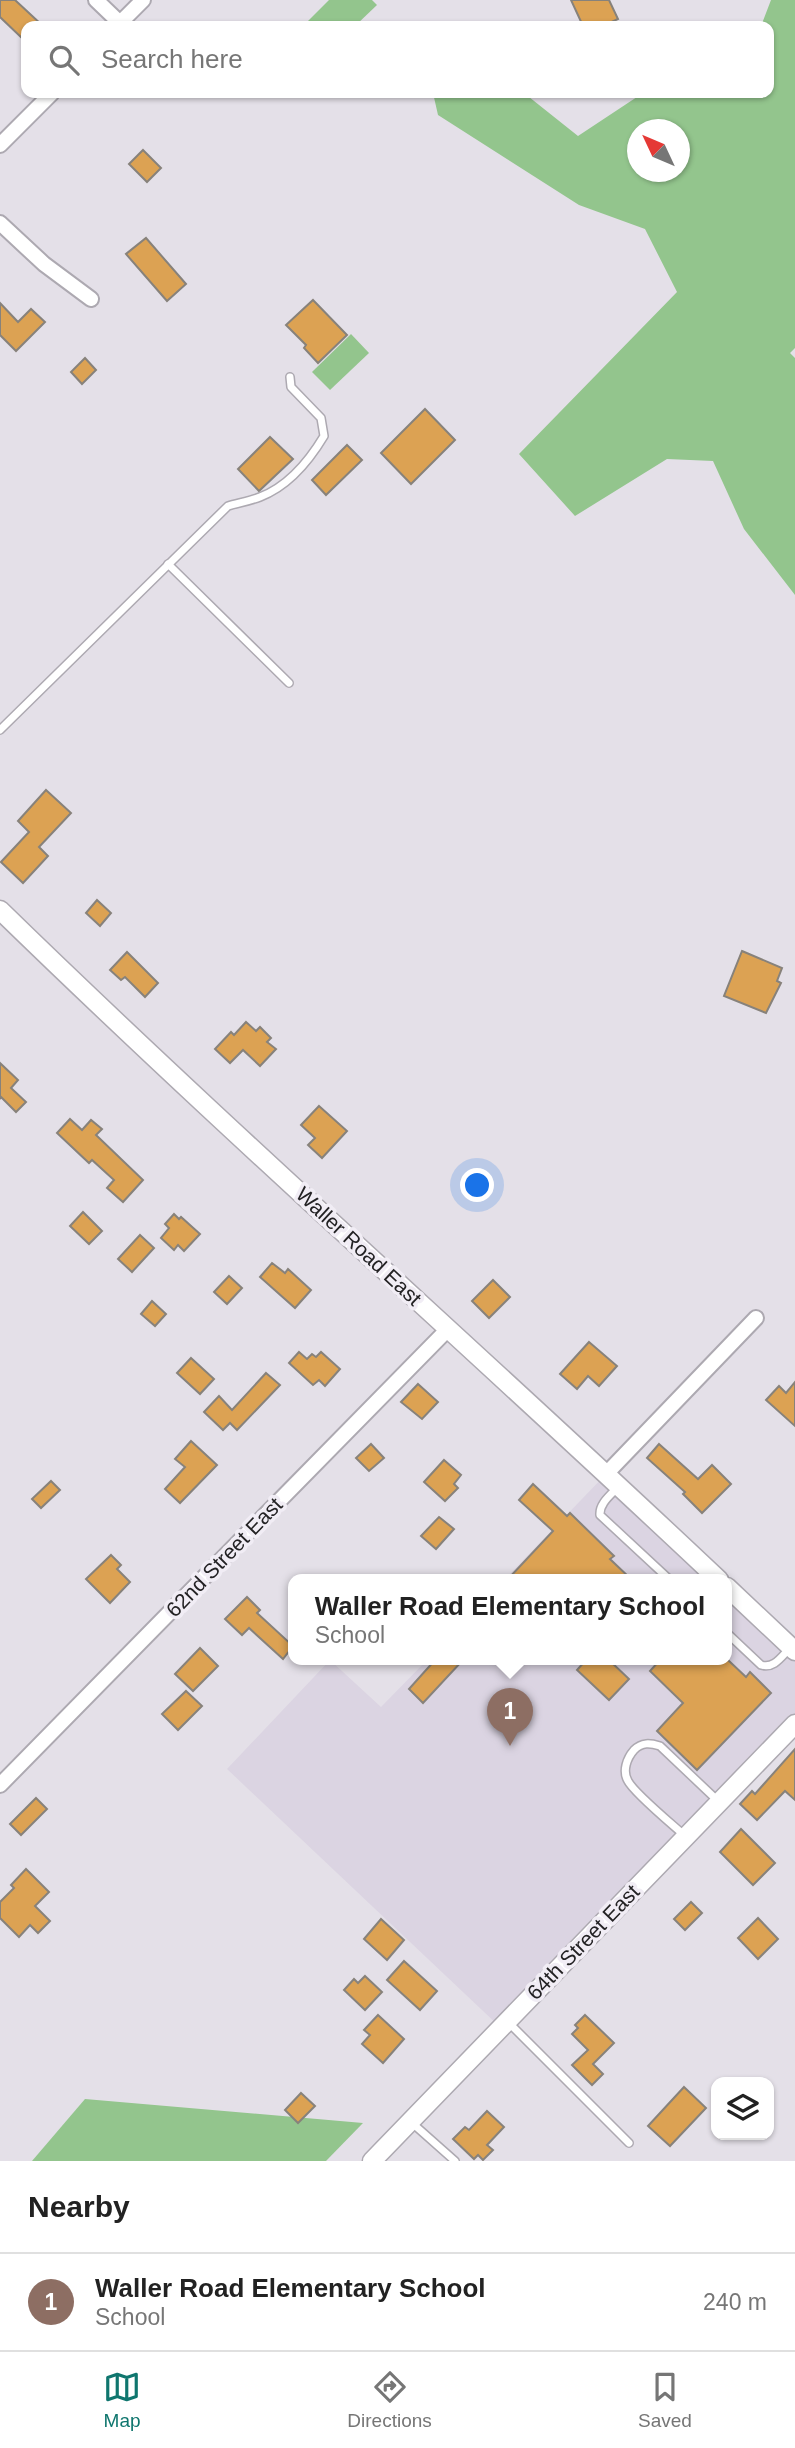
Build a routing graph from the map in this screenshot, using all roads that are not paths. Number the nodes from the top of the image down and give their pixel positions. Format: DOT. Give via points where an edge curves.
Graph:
graph roads {
  1 [pos="96,0"];
  2 [pos="143,0"];
  3 [pos="114,21"];
  4 [pos="122,21"];
  5 [pos="46,98"];
  6 [pos="0,145"];
  7 [pos="0,223"];
  8 [pos="91,299"];
  9 [pos="290,377"];
  10 [pos="168,564"];
  11 [pos="289,683"];
  12 [pos="0,730"];
  13 [pos="0,910"];
  14 [pos="756,1318"];
  15 [pos="448,1329"];
  16 [pos="613,1479"];
  17 [pos="664,1574"];
  18 [pos="713,1574"];
  19 [pos="732,1592"];
  20 [pos="732,1638"];
  21 [pos="793,1649"];
  22 [pos="795,1724"];
  23 [pos="0,1785"];
  24 [pos="718,1801"];
  25 [pos="685,1836"];
  26 [pos="508,2021"];
  27 [pos="411,2121"];
  28 [pos="629,2143"];
  29 [pos="372,2161"];
  30 [pos="455,2161"];
  1 -- 3 [label="street"];
  2 -- 4 [label="street"];
  5 -- 6 [label="street"];
  7 -- 8 [label="street"];
  9 -- 10 [label="lane" via="291,387 321,418 324,436 312,456 285,483 261,497 228,506"];
  10 -- 11 [label="lane"];
  10 -- 12 [label="lane"];
  13 -- 15 [label="street, Waller Road East"];
  14 -- 16 [label="street"];
  15 -- 16 [label="street, Waller Road East"];
  15 -- 23 [label="street, 62nd Street East"];
  16 -- 17 [label="lane" via="600,1515"];
  16 -- 18 [label="street, Waller Road East"];
  19 -- 21 [label="street"];
  20 -- 21 [label="lane" via="768,1667"];
  22 -- 24 [label="street, 64th Street East"];
  24 -- 25 [label="street, 64th Street East"];
  24 -- 25 [label="lane" via="660,1746 639,1745 625,1769 628,1782"];
  25 -- 26 [label="street, 64th Street East"];
  26 -- 27 [label="street, 64th Street East"];
  26 -- 28 [label="lane"];
  27 -- 29 [label="street, 64th Street East"];
  27 -- 30 [label="lane"];
}
